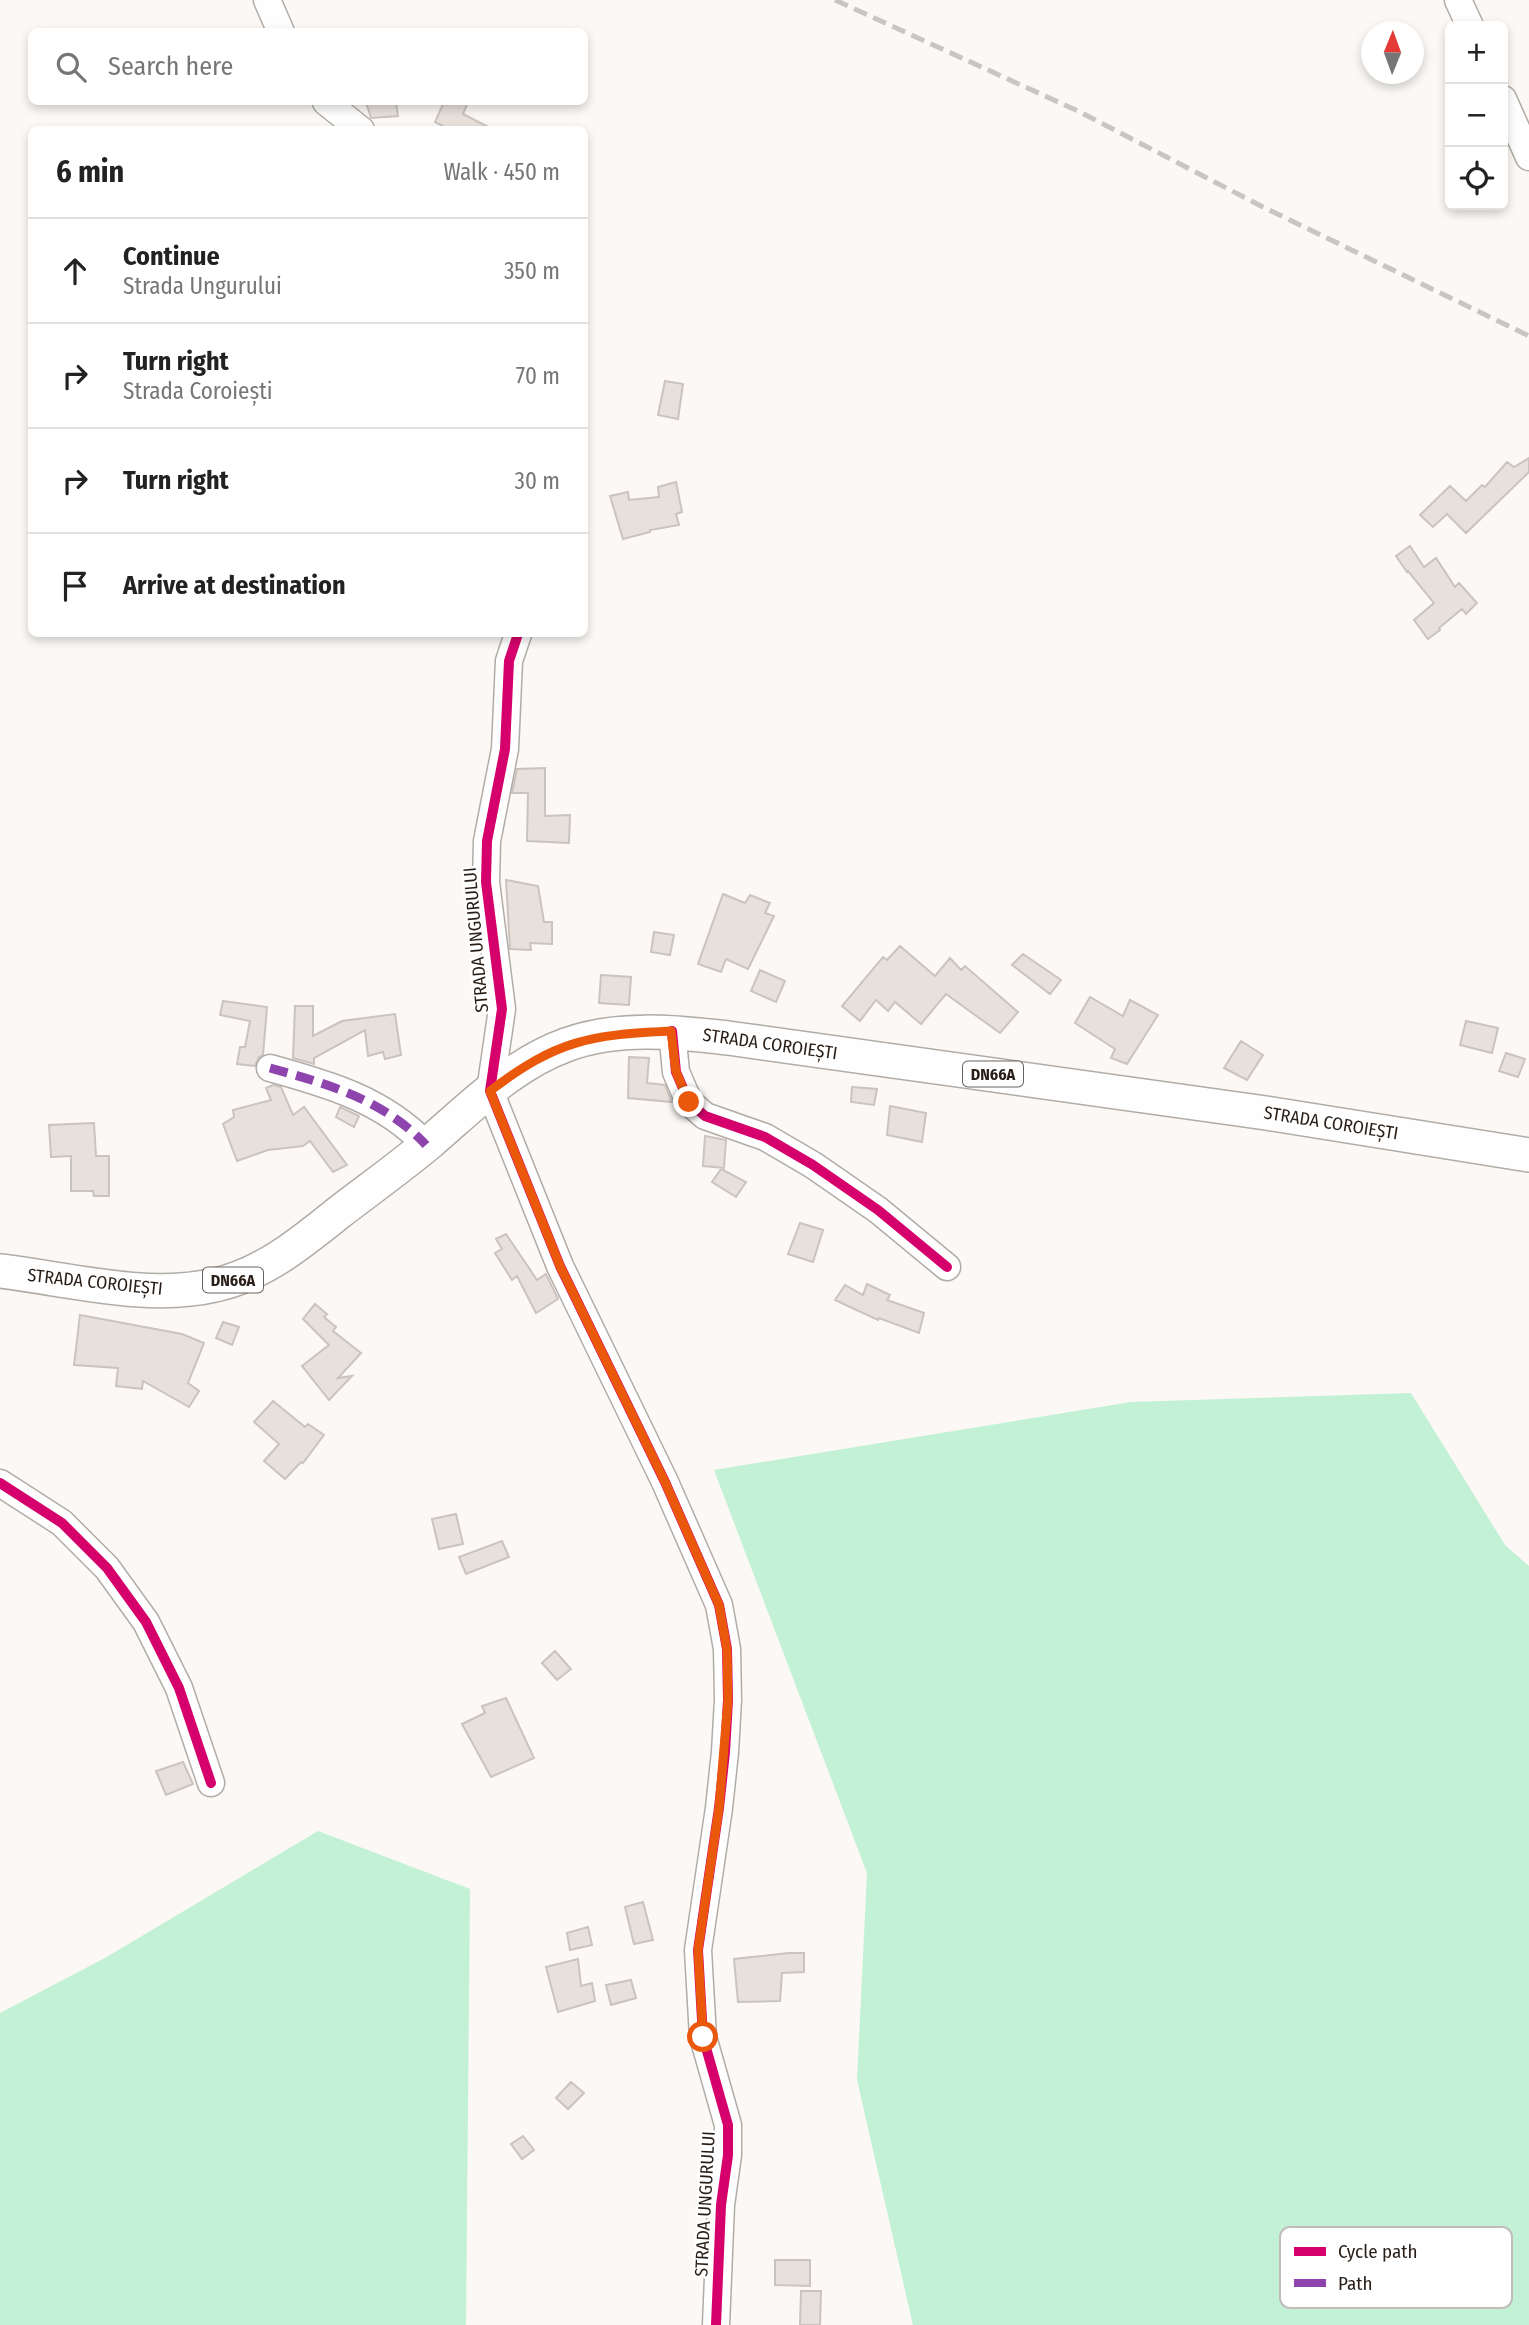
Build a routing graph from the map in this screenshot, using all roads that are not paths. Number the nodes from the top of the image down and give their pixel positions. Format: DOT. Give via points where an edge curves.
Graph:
graph roads {
  1 [pos="267,0"];
  2 [pos="1458,0"];
  3 [pos="1468,21"];
  4 [pos="279,28"];
  5 [pos="330,105"];
  6 [pos="1508,110"];
  7 [pos="356,126"];
  8 [pos="1529,157"];
  9 [pos="517,637"];
  10 [pos="671,1031"];
  11 [pos="270,1068"];
  12 [pos="482,1098"];
  13 [pos="426,1145"];
  14 [pos="1529,1155"];
  15 [pos="947,1267"];
  16 [pos="0,1271"];
  17 [pos="0,1483"];
  18 [pos="211,1783"];
  19 [pos="716,2325"];
  1 -- 4 [label="street"];
  2 -- 3 [label="street"];
  5 -- 7 [label="street"];
  6 -- 8 [label="street"];
  9 -- 12 [label="street, STRADA UNGURULUI" via="509,661 505,749 487,841 486,882 502,1009"];
  10 -- 12 [label="main road, STRADA COROIEȘTI / DN66A" via="623,1033 567,1044 520,1068"];
  10 -- 14 [label="main road, STRADA COROIEȘTI / DN66A" via="1266,1113"];
  10 -- 15 [label="street" via="676,1072 689,1102 705,1116 765,1137 813,1165 878,1210"];
  11 -- 13 [label="street" via="327,1084 376,1105 402,1121"];
  12 -- 13 [label="main road, STRADA COROIEȘTI / DN66A"];
  12 -- 19 [label="street, STRADA UNGURULUI" via="660,1470 719,1605 727,1650 728,1700 719,1808 698,1950 703,2037 728,2126"];
  13 -- 16 [label="main road, STRADA COROIEȘTI / DN66A" via="297,1246 228,1282 154,1290"];
  17 -- 18 [label="street" via="62,1523 107,1568 146,1622 179,1688"];
}
